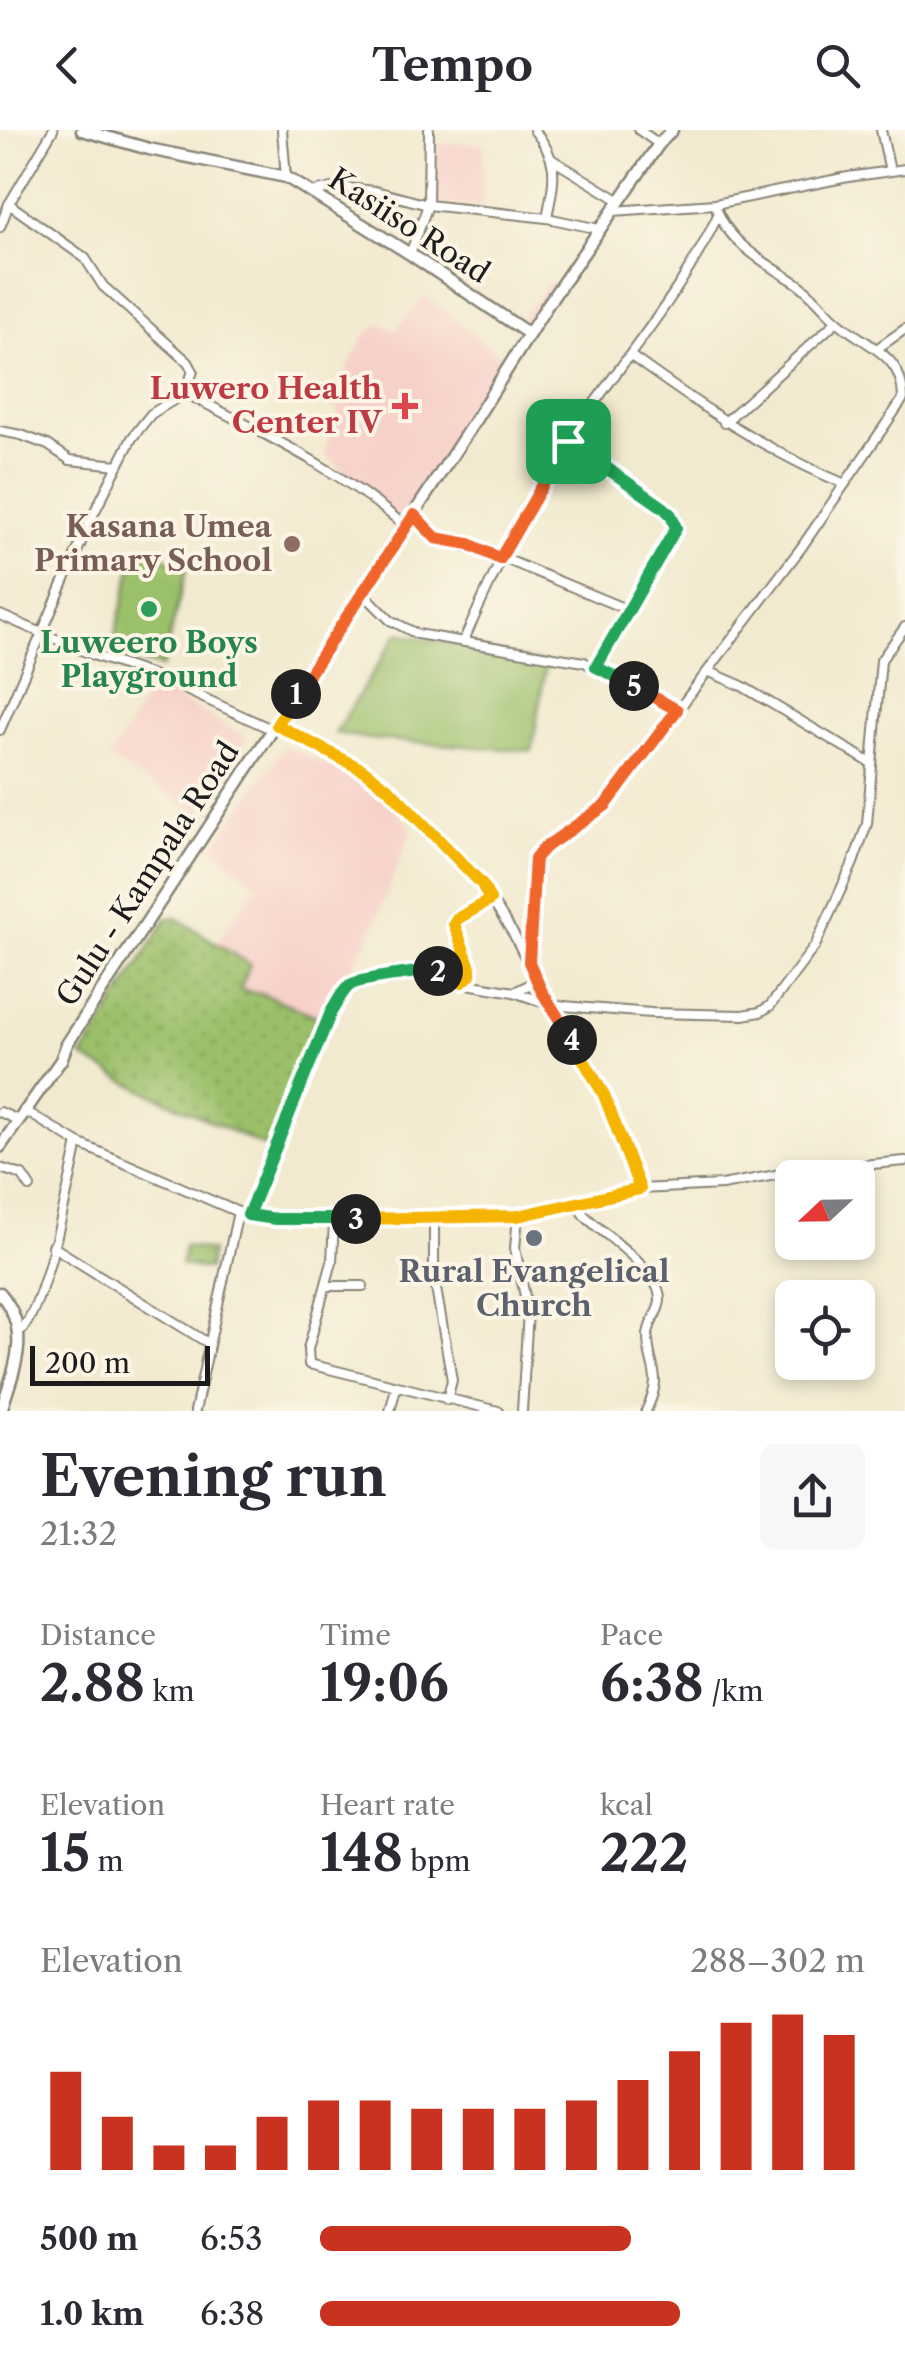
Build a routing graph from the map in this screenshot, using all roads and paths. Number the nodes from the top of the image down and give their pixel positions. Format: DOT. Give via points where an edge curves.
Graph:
graph roads {
  1 [pos="53,130"];
  2 [pos="82,130"];
  3 [pos="282,130"];
  4 [pos="429,130"];
  5 [pos="534,130"];
  6 [pos="639,130"];
  7 [pos="672,130"];
  8 [pos="881,130"];
  9 [pos="659,144"];
  10 [pos="553,160"];
  11 [pos="905,169"];
  12 [pos="890,170"];
  13 [pos="286,178"];
  14 [pos="314,192"];
  15 [pos="9,204"];
  16 [pos="715,204"];
  17 [pos="428,205"];
  18 [pos="616,206"];
  19 [pos="718,215"];
  20 [pos="548,218"];
  21 [pos="0,227"];
  22 [pos="599,229"];
  23 [pos="410,254"];
  24 [pos="836,321"];
  25 [pos="905,328"];
  26 [pos="529,334"];
  27 [pos="878,348"];
  28 [pos="631,356"];
  29 [pos="185,393"];
  30 [pos="724,423"];
  31 [pos="0,431"];
  32 [pos="568,441"];
  33 [pos="118,465"];
  34 [pos="845,484"];
  35 [pos="414,515"];
  36 [pos="406,527"];
  37 [pos="500,559"];
  38 [pos="362,592"];
  39 [pos="628,610"];
  40 [pos="0,615"];
  41 [pos="905,626"];
  42 [pos="44,633"];
  43 [pos="464,640"];
  44 [pos="596,667"];
  45 [pos="710,672"];
  46 [pos="677,710"];
  47 [pos="275,727"];
  48 [pos="0,730"];
  49 [pos="871,764"];
  50 [pos="490,900"];
  51 [pos="529,962"];
  52 [pos="534,974"];
  53 [pos="462,982"];
  54 [pos="514,992"];
  55 [pos="551,1004"];
  56 [pos="0,1112"];
  57 [pos="21,1115"];
  58 [pos="78,1143"];
  59 [pos="0,1147"];
  60 [pos="905,1161"];
  61 [pos="0,1168"];
  62 [pos="30,1187"];
  63 [pos="640,1189"];
  64 [pos="580,1202"];
  65 [pos="243,1214"];
  66 [pos="518,1216"];
  67 [pos="434,1217"];
  68 [pos="334,1219"];
  69 [pos="52,1246"];
  70 [pos="328,1286"];
  71 [pos="363,1286"];
  72 [pos="0,1293"];
  73 [pos="20,1331"];
  74 [pos="208,1344"];
  75 [pos="396,1388"];
  76 [pos="447,1400"];
  77 [pos="0,1411"];
  78 [pos="195,1411"];
  79 [pos="390,1411"];
  80 [pos="498,1411"];
  81 [pos="522,1411"];
  82 [pos="646,1411"];
  1 -- 15 [label="street"];
  2 -- 13 [label="main road, Kasiiso Road"];
  3 -- 13 [label="street"];
  4 -- 17 [label="street"];
  5 -- 10 [label="street"];
  6 -- 9 [label="street"];
  7 -- 9 [label="main road, Gulu - Kampala Road"];
  8 -- 12 [label="street"];
  9 -- 18 [label="main road, Gulu - Kampala Road"];
  10 -- 18 [label="street"];
  10 -- 20 [label="street"];
  11 -- 12 [label="street"];
  12 -- 16 [label="street"];
  13 -- 14 [label="main road, Kasiiso Road"];
  14 -- 17 [label="street" via="375,191"];
  14 -- 23 [label="main road, Kasiiso Road"];
  15 -- 21 [label="street"];
  15 -- 29 [label="street" via="85,258 103,286 188,362 192,378"];
  16 -- 18 [label="street"];
  16 -- 19 [label="street"];
  17 -- 20 [label="street"];
  17 -- 23 [label="street"];
  18 -- 22 [label="main road, Gulu - Kampala Road"];
  19 -- 24 [label="street" via="753,254 801,286"];
  19 -- 28 [label="street"];
  20 -- 22 [label="street"];
  22 -- 26 [label="main road, Gulu - Kampala Road"];
  23 -- 26 [label="main road, Kasiiso Road"];
  24 -- 27 [label="street"];
  24 -- 30 [label="street"];
  25 -- 27 [label="street"];
  26 -- 35 [label="main road, Gulu - Kampala Road"];
  27 -- 34 [label="street" via="902,378 903,399"];
  28 -- 30 [label="street"];
  28 -- 32 [label="street"];
  29 -- 33 [label="street" via="143,423"];
  29 -- 36 [label="street" via="335,471"];
  30 -- 34 [label="street"];
  31 -- 33 [label="street" via="48,445 70,460"];
  32 -- 37 [label="street"];
  32 -- 39 [label="street" via="664,508 674,522"];
  33 -- 42 [label="street"];
  34 -- 45 [label="street"];
  35 -- 36 [label="main road, Gulu - Kampala Road"];
  35 -- 37 [label="street" via="436,538"];
  36 -- 38 [label="main road, Gulu - Kampala Road"];
  37 -- 39 [label="street"];
  37 -- 43 [label="street"];
  38 -- 43 [label="street" via="409,631"];
  38 -- 47 [label="main road, Gulu - Kampala Road"];
  39 -- 44 [label="street"];
  40 -- 42 [label="street"];
  41 -- 49 [label="street" via="881,660"];
  42 -- 47 [label="street"];
  42 -- 48 [label="street"];
  43 -- 44 [label="street"];
  44 -- 46 [label="street"];
  45 -- 46 [label="street"];
  45 -- 49 [label="street"];
  46 -- 51 [label="street" via="606,805 535,858"];
  47 -- 50 [label="street" via="389,789 476,876"];
  47 -- 57 [label="main road, Gulu - Kampala Road"];
  49 -- 55 [label="street" via="867,824 853,863 815,946 770,1006 760,1012 651,1013"];
  50 -- 51 [label="street"];
  50 -- 53 [label="street" via="455,922 470,970"];
  51 -- 52 [label="street"];
  52 -- 54 [label="street" via="530,985"];
  52 -- 55 [label="street"];
  53 -- 54 [label="street"];
  53 -- 65 [label="street" via="442,971 419,970 349,986 331,1012"];
  54 -- 55 [label="street"];
  55 -- 63 [label="street" via="594,1073"];
  56 -- 57 [label="street"];
  57 -- 58 [label="street"];
  57 -- 59 [label="main road, Gulu - Kampala Road"];
  58 -- 65 [label="street"];
  58 -- 69 [label="street"];
  60 -- 63 [label="street"];
  61 -- 62 [label="street" via="22,1176"];
  63 -- 64 [label="street"];
  64 -- 66 [label="street"];
  64 -- 82 [label="street" via="583,1214 648,1273 660,1294 648,1333 656,1378"];
  65 -- 68 [label="street"];
  65 -- 74 [label="street"];
  66 -- 67 [label="street"];
  66 -- 81 [label="street" via="515,1248 528,1311"];
  67 -- 68 [label="street"];
  67 -- 76 [label="street" via="434,1277 452,1380"];
  68 -- 70 [label="street"];
  69 -- 73 [label="street" via="33,1312"];
  69 -- 74 [label="street"];
  70 -- 71 [label="street"];
  70 -- 75 [label="street" via="309,1364"];
  72 -- 73 [label="main road"];
  73 -- 77 [label="main road"];
  74 -- 78 [label="street"];
  75 -- 76 [label="street"];
  75 -- 79 [label="street"];
  76 -- 80 [label="street"];
}
